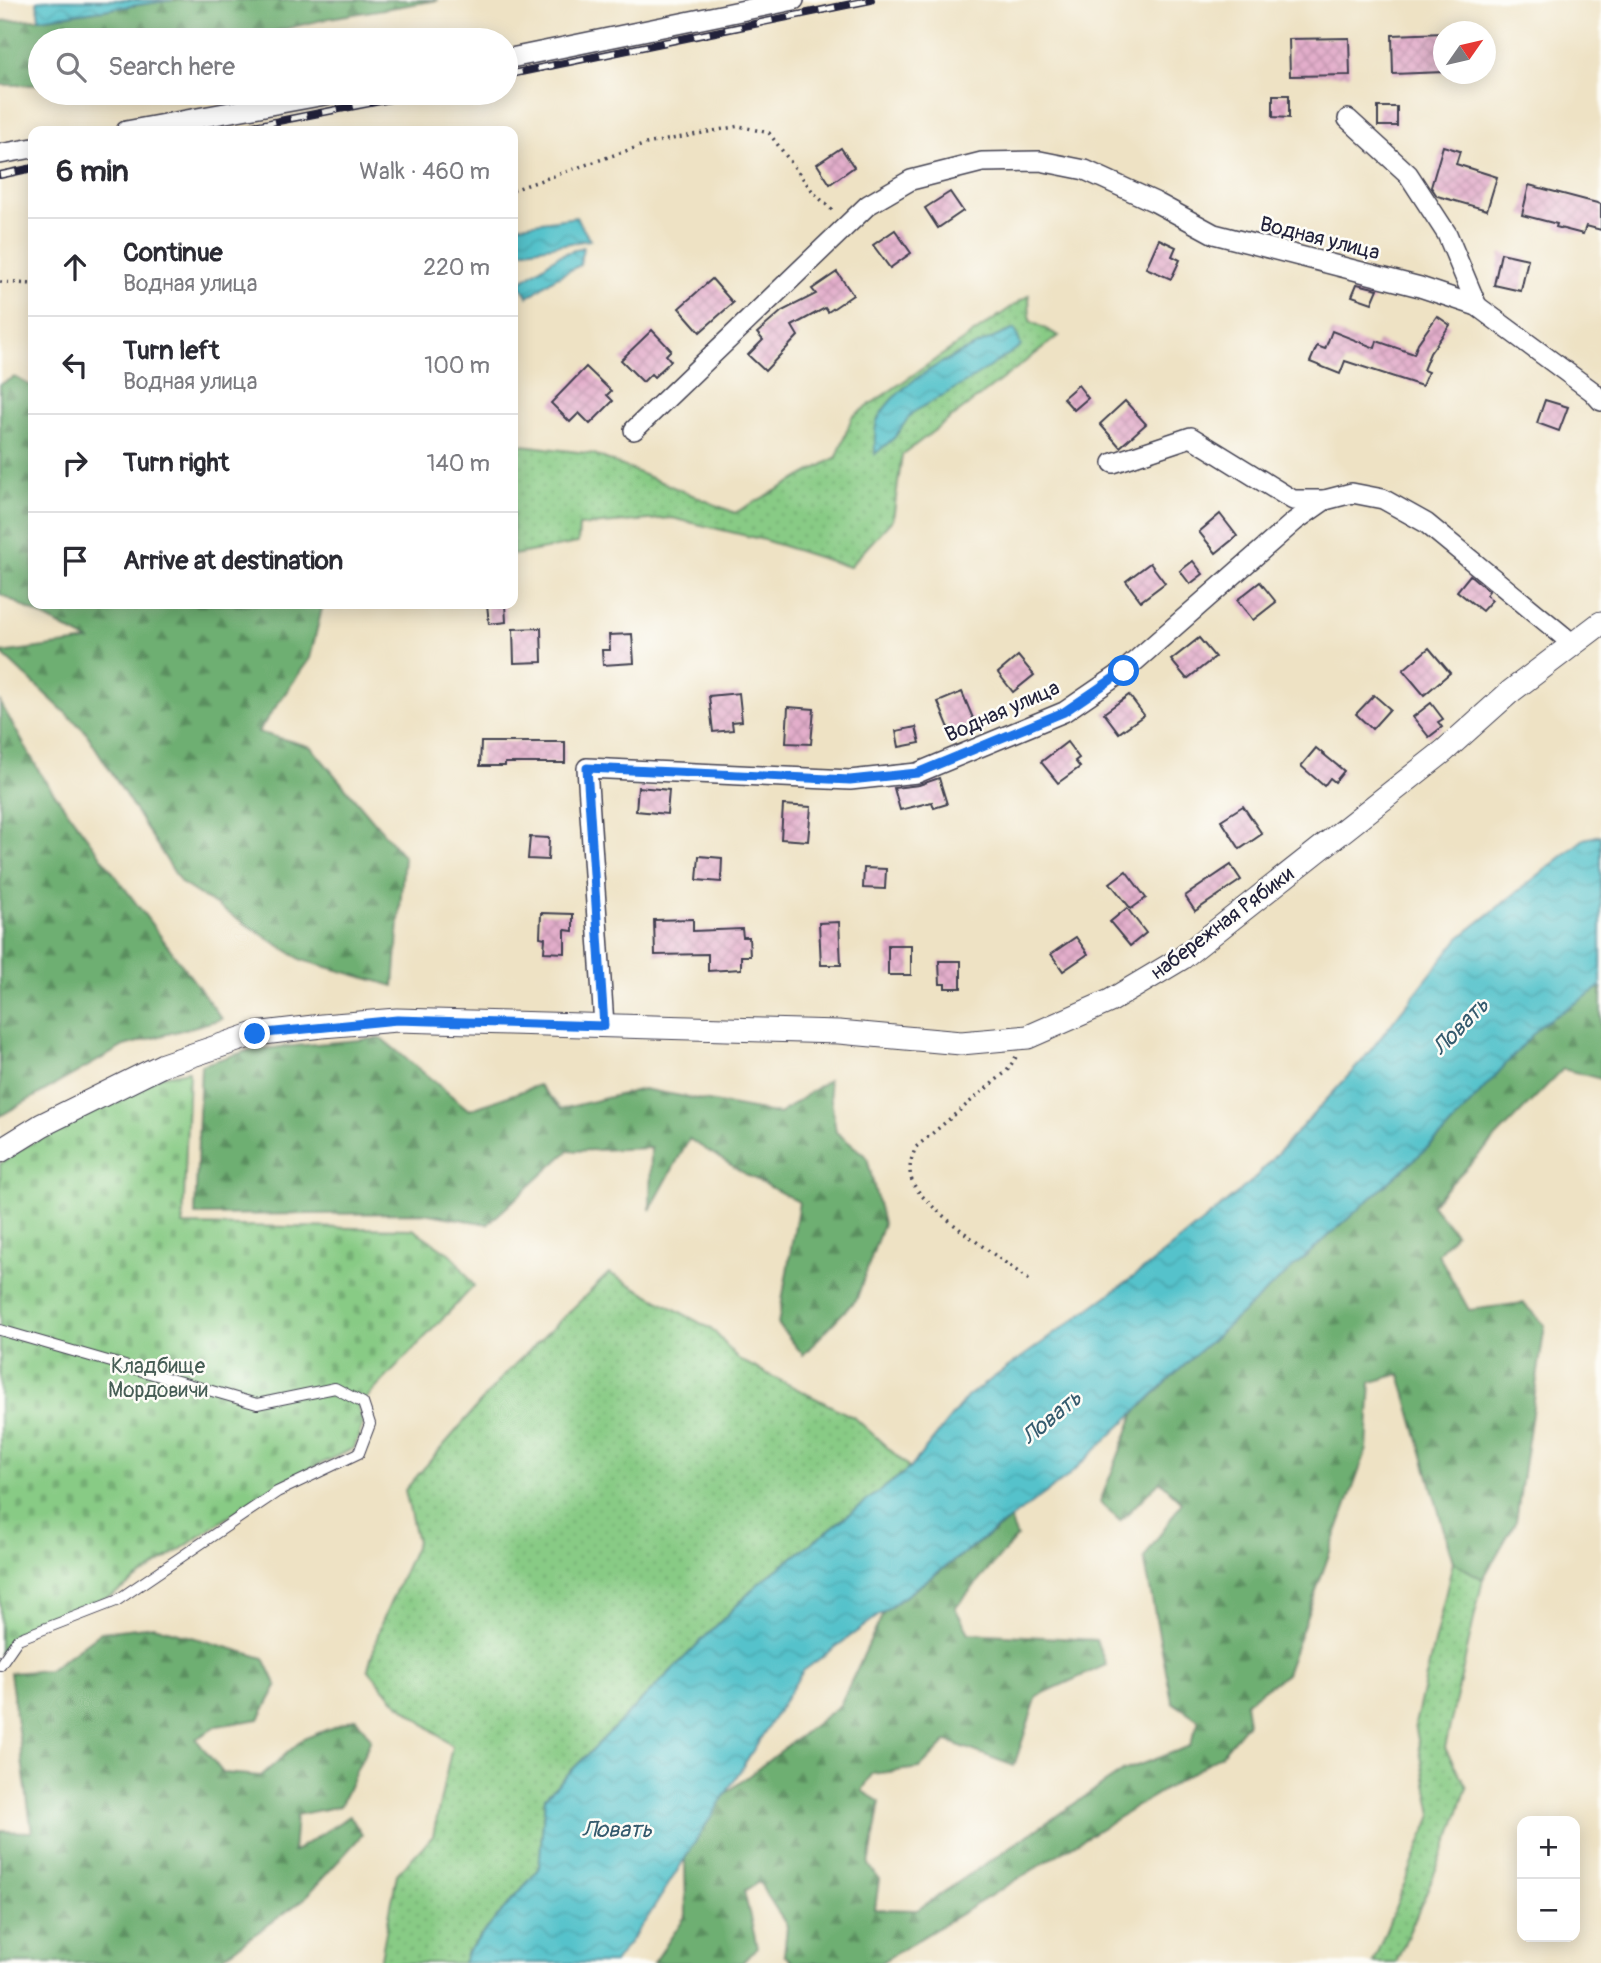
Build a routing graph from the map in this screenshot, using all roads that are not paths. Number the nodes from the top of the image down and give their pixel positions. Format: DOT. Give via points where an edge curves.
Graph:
graph roads {
  1 [pos="794,0"];
  2 [pos="518,57"];
  3 [pos="270,105"];
  4 [pos="1348,119"];
  5 [pos="154,126"];
  6 [pos="28,149"];
  7 [pos="0,154"];
  8 [pos="1477,306"];
  9 [pos="1601,401"];
  10 [pos="634,430"];
  11 [pos="1113,463"];
  12 [pos="1325,500"];
  13 [pos="1601,623"];
  14 [pos="1573,644"];
  15 [pos="604,1026"];
  16 [pos="0,1151"];
  17 [pos="0,1330"];
  18 [pos="0,1665"];
  1 -- 2 [label="street"];
  3 -- 5 [label="street"];
  4 -- 8 [label="street" via="1408,174 1447,234"];
  6 -- 7 [label="street"];
  8 -- 9 [label="street, Водная улица"];
  8 -- 10 [label="street, Водная улица" via="1214,234 1085,170 1040,161 982,162 911,180 868,205"];
  11 -- 12 [label="street" via="1191,437 1293,500"];
  12 -- 14 [label="street, Водная улица" via="1352,493 1383,499 1426,523"];
  12 -- 15 [label="street, Водная улица" via="1124,671 1064,712 917,773 850,780 587,768"];
  13 -- 14 [label="street, набережная Рябики"];
  14 -- 15 [label="street, набережная Рябики" via="1182,958 1110,1001 1028,1037 961,1043 839,1032"];
  15 -- 16 [label="street, набережная Рябики" via="397,1020 255,1034 163,1065"];
  17 -- 18 [label="lane" via="257,1404 335,1388 363,1403 370,1424 359,1453 277,1492 116,1601 18,1639"];
}
